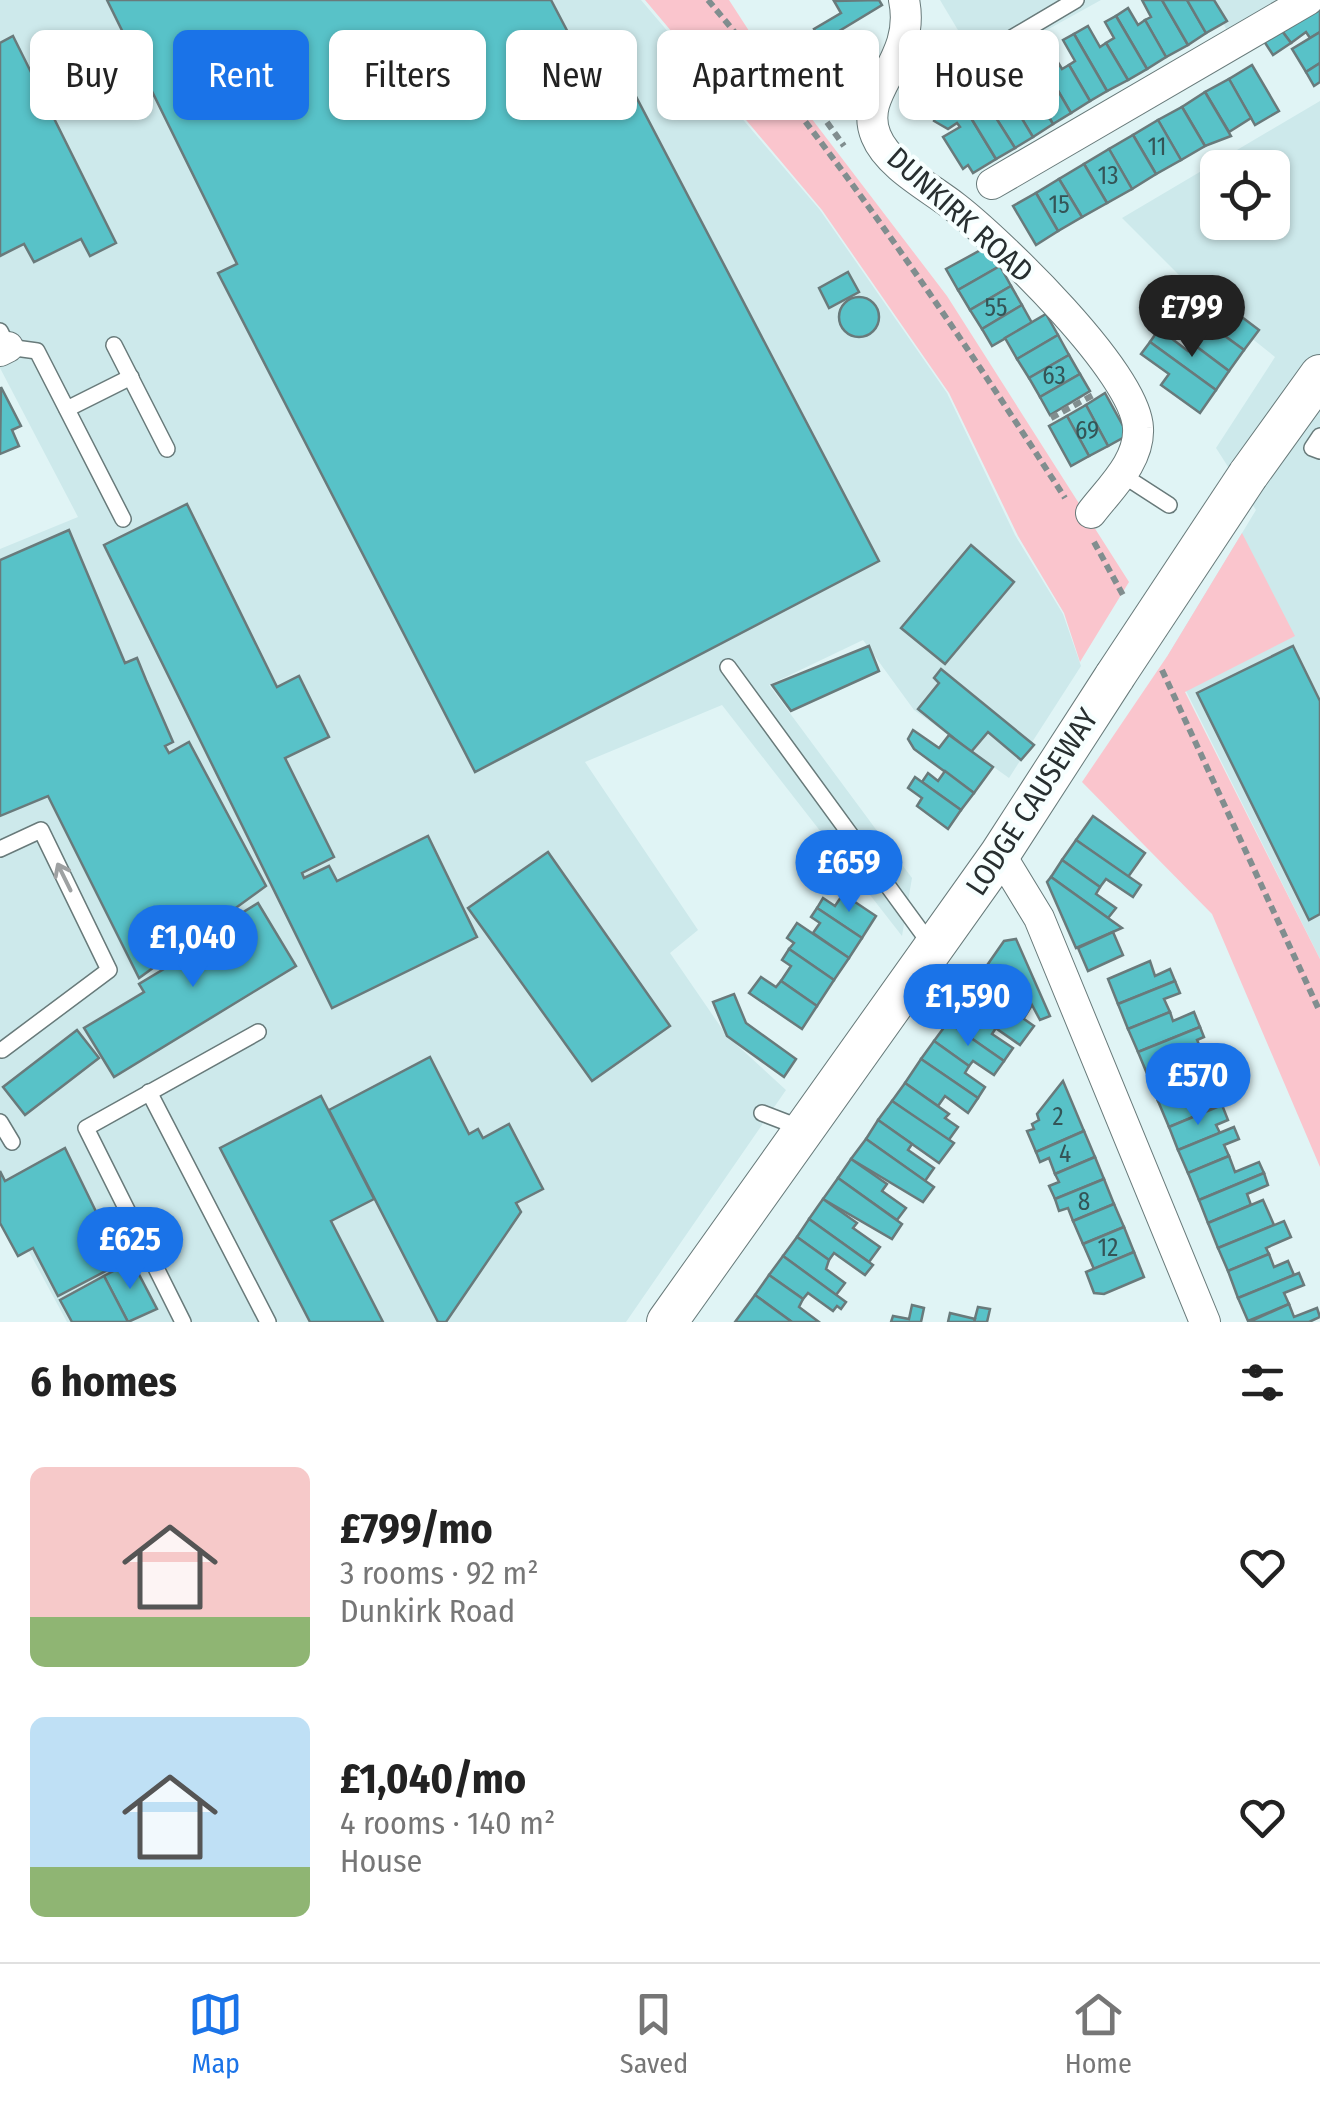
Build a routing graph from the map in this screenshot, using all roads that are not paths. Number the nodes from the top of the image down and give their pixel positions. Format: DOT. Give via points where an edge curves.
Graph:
graph roads {
  1 [pos="904,0"];
  2 [pos="1076,0"];
  3 [pos="1308,0"];
  4 [pos="1025,30"];
  5 [pos="992,184"];
  6 [pos="3,343"];
  7 [pos="114,345"];
  8 [pos="1320,374"];
  9 [pos="131,377"];
  10 [pos="67,409"];
  11 [pos="1320,436"];
  12 [pos="167,449"];
  13 [pos="1320,451"];
  14 [pos="1121,474"];
  15 [pos="1169,504"];
  16 [pos="1082,516"];
  17 [pos="123,519"];
  18 [pos="728,668"];
  19 [pos="0,850"];
  20 [pos="1000,854"];
  21 [pos="933,948"];
  22 [pos="258,1032"];
  23 [pos="1,1049"];
  24 [pos="149,1092"];
  25 [pos="762,1113"];
  26 [pos="0,1122"];
  27 [pos="804,1129"];
  28 [pos="12,1142"];
  29 [pos="183,1322"];
  30 [pos="268,1322"];
  31 [pos="667,1322"];
  32 [pos="1205,1322"];
  1 -- 14 [label="street, DUNKIRK ROAD" via="902,49 874,102 876,137 893,159 1018,259 1118,381 1138,430"];
  2 -- 4 [label="lane"];
  3 -- 5 [label="street"];
  6 -- 10 [label="lane" via="38,351"];
  7 -- 9 [label="lane"];
  8 -- 20 [label="main road, LODGE CAUSEWAY, bridge"];
  9 -- 10 [label="lane"];
  9 -- 12 [label="lane"];
  10 -- 17 [label="lane"];
  11 -- 13 [label="lane" via="1312,448"];
  14 -- 15 [label="lane"];
  14 -- 16 [label="street, DUNKIRK ROAD"];
  18 -- 21 [label="lane"];
  23 -- 19 [label="lane, one-way" via="110,970 41,830"];
  20 -- 21 [label="main road, LODGE CAUSEWAY"];
  20 -- 32 [label="street" via="1039,918"];
  21 -- 27 [label="main road, LODGE CAUSEWAY"];
  22 -- 24 [label="lane"];
  24 -- 29 [label="lane" via="86,1128"];
  24 -- 30 [label="lane"];
  25 -- 27 [label="lane"];
  26 -- 28 [label="lane"];
  27 -- 31 [label="main road, LODGE CAUSEWAY"];
}
